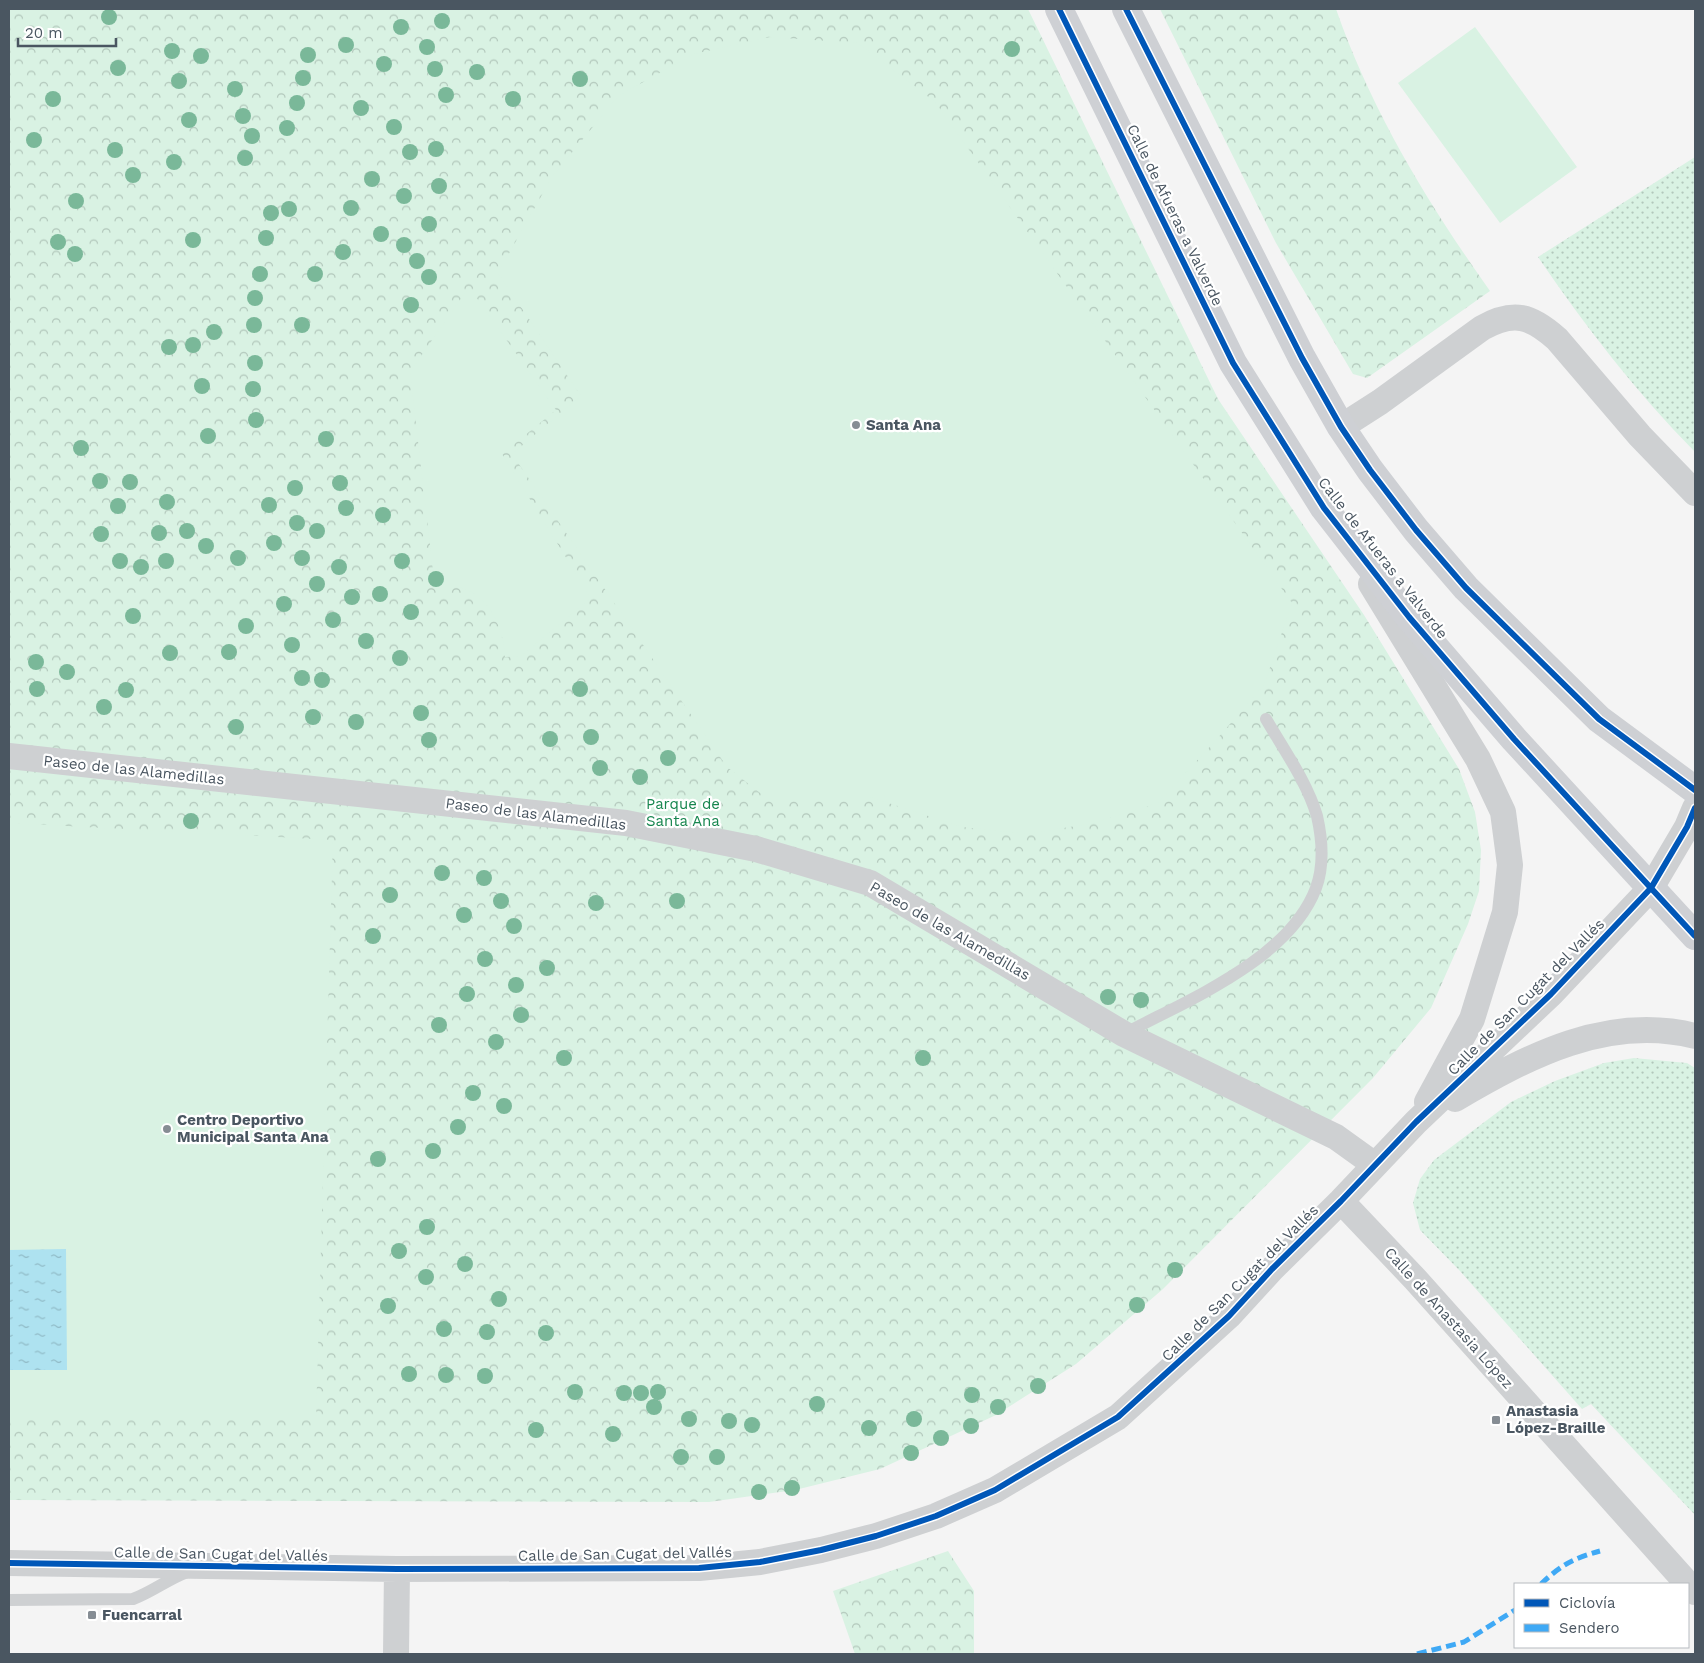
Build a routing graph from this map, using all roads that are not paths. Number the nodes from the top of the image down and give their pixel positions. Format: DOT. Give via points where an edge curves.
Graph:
graph roads {
  1 [pos="1059,9"];
  2 [pos="1126,9"];
  3 [pos="1341,427"];
  4 [pos="1695,493"];
  5 [pos="1324,508"];
  6 [pos="1266,719"];
  7 [pos="9,756"];
  8 [pos="1695,790"];
  9 [pos="1695,808"];
  10 [pos="1651,888"];
  11 [pos="1695,936"];
  12 [pos="1124,1034"];
  13 [pos="1695,1036"];
  14 [pos="1416,1122"];
  15 [pos="1374,1165"];
  16 [pos="1341,1201"];
  17 [pos="9,1563"];
  18 [pos="208,1565"];
  19 [pos="397,1569"];
  20 [pos="1687,1583"];
  21 [pos="9,1600"];
  22 [pos="396,1654"];
  1 -- 5 [label="street, Calle de Afueras a Valverde" via="1233,363"];
  2 -- 3 [label="street" via="1262,282"];
  3 -- 4 [label="street" via="1482,328 1511,316 1542,326 1557,339 1640,436"];
  3 -- 8 [label="street" via="1410,523 1466,588 1599,719"];
  5 -- 10 [label="street, Calle de Afueras a Valverde" via="1452,667"];
  5 -- 14 [label="street, Calle de San Cugat del Vallés" via="1478,759 1503,812 1510,865 1505,912 1472,1019"];
  6 -- 12 [label="lane" via="1305,786 1317,816 1322,848 1317,887 1296,922 1260,958"];
  7 -- 12 [label="street, Paseo de las Alamedillas" via="626,823 756,849 870,883"];
  9 -- 10 [label="street, Calle de San Cugat del Vallés"];
  10 -- 11 [label="street, Calle de Afueras a Valverde"];
  10 -- 14 [label="street, Calle de San Cugat del Vallés" via="1551,994"];
  12 -- 15 [label="street, Paseo de las Alamedillas" via="1336,1138"];
  13 -- 14 [label="street, Calle de San Cugat del Vallés" via="1647,1029 1621,1031 1550,1049 1510,1066"];
  14 -- 15 [label="street, Calle de San Cugat del Vallés"];
  15 -- 16 [label="street, Calle de San Cugat del Vallés"];
  16 -- 19 [label="street, Calle de San Cugat del Vallés" via="1229,1316 1118,1418 994,1490 936,1516 821,1550 730,1565 634,1569"];
  16 -- 20 [label="street, Calle de Anastasia López"];
  17 -- 18 [label="street, Calle de San Cugat del Vallés"];
  18 -- 19 [label="street, Calle de San Cugat del Vallés"];
  18 -- 21 [label="lane" via="178,1575 133,1599"];
  19 -- 22 [label="street"];
}
